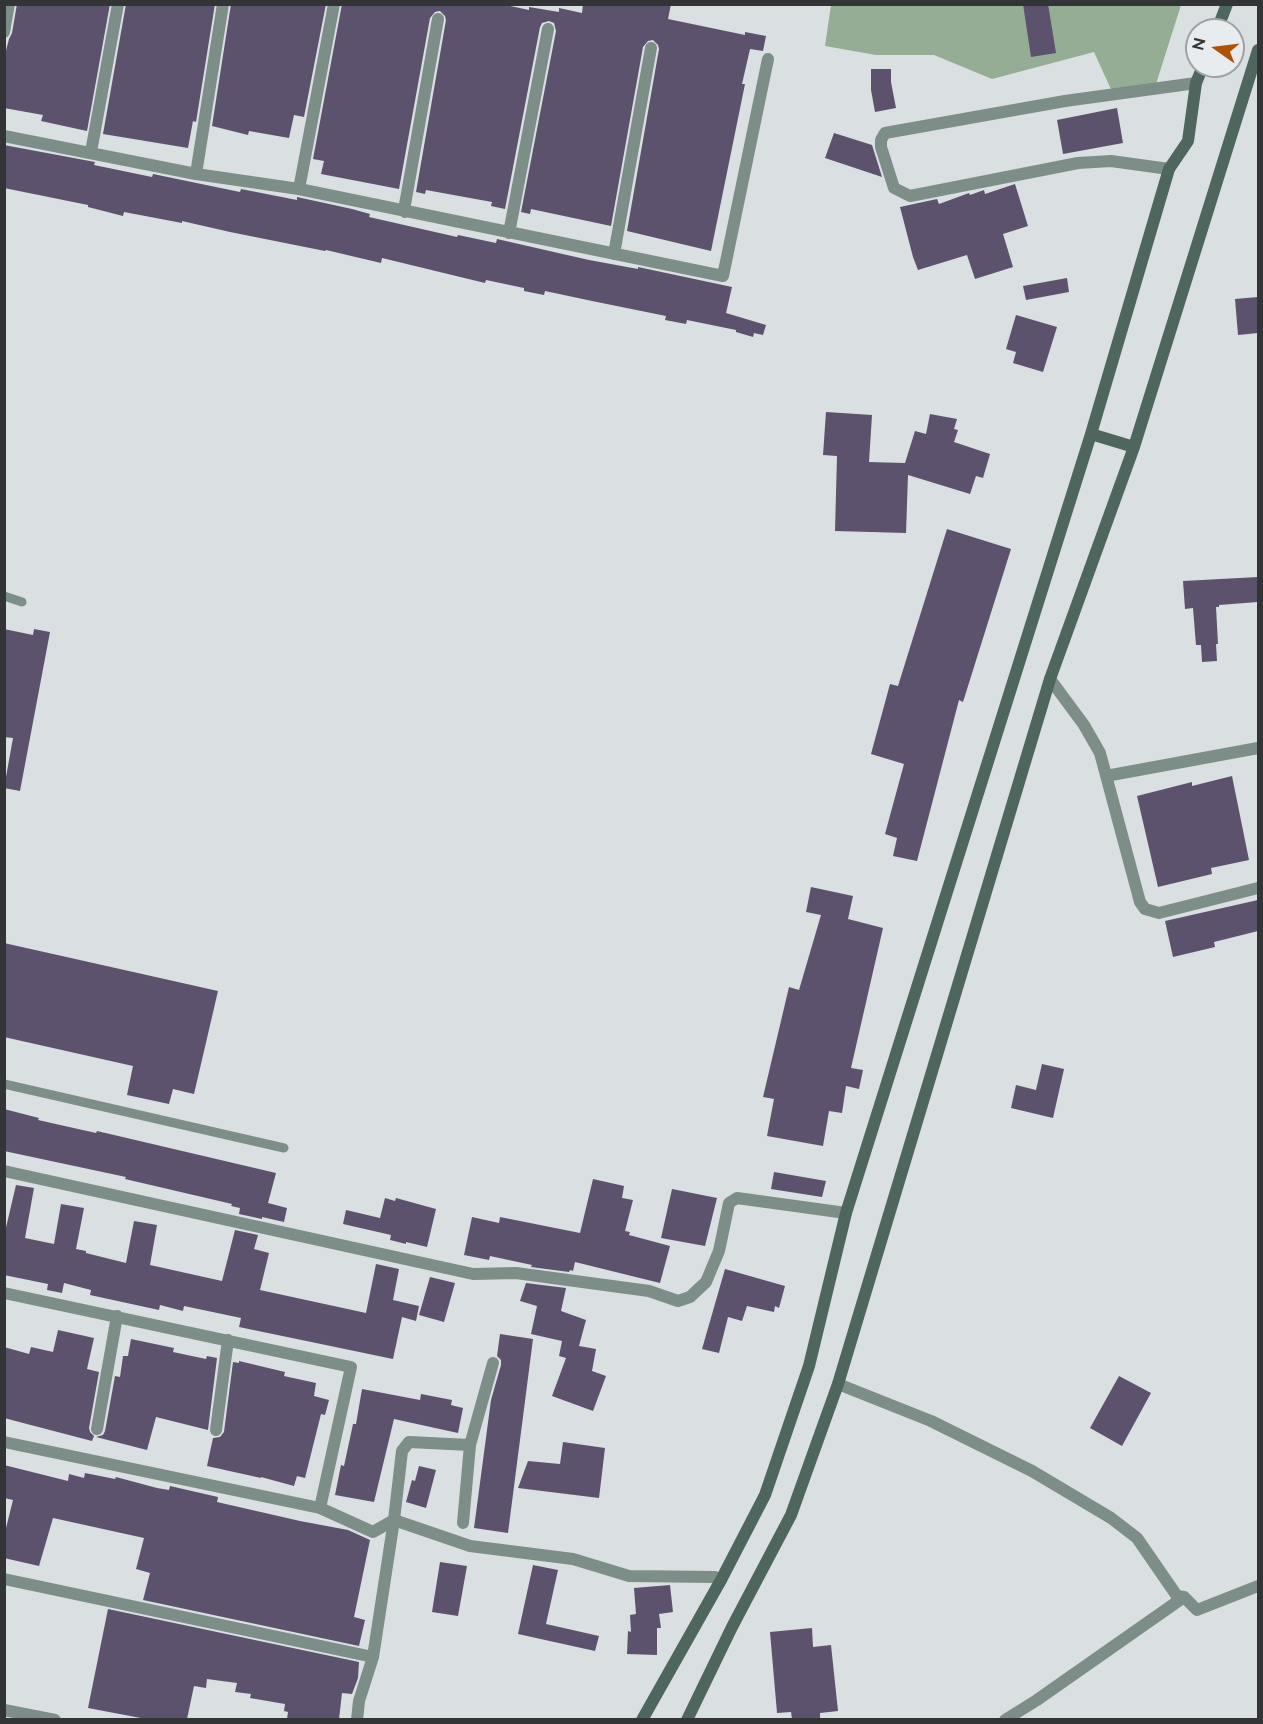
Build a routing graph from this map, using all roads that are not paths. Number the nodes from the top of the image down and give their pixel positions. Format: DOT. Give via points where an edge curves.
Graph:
graph roads {
  1 [pos="9,4"];
  2 [pos="118,4"];
  3 [pos="223,4"];
  4 [pos="334,4"];
  5 [pos="438,19"];
  6 [pos="548,29"];
  7 [pos="4,32"];
  8 [pos="651,48"];
  9 [pos="1258,50"];
  10 [pos="768,59"];
  11 [pos="1198,78"];
  12 [pos="1196,83"];
  13 [pos="4,136"];
  14 [pos="91,152"];
  15 [pos="1169,168"];
  16 [pos="196,174"];
  17 [pos="299,189"];
  18 [pos="405,212"];
  19 [pos="509,233"];
  20 [pos="614,254"];
  21 [pos="1091,434"];
  22 [pos="1134,447"];
  23 [pos="4,596"];
  24 [pos="22,602"];
  25 [pos="1050,679"];
  26 [pos="1258,748"];
  27 [pos="1106,776"];
  28 [pos="1258,888"];
  29 [pos="4,1084"];
  30 [pos="284,1148"];
  31 [pos="4,1171"];
  32 [pos="846,1213"];
  33 [pos="4,1293"];
  34 [pos="117,1316"];
  35 [pos="228,1340"];
  36 [pos="493,1363"];
  37 [pos="838,1384"];
  38 [pos="97,1429"];
  39 [pos="216,1430"];
  40 [pos="4,1442"];
  41 [pos="470,1445"];
  42 [pos="320,1508"];
  43 [pos="394,1520"];
  44 [pos="463,1523"];
  45 [pos="4,1579"];
  46 [pos="721,1580"];
  47 [pos="1258,1586"];
  48 [pos="1185,1597"];
  49 [pos="373,1657"];
  50 [pos="4,1710"];
  51 [pos="55,1719"];
  52 [pos="357,1719"];
  53 [pos="642,1719"];
  54 [pos="687,1719"];
  55 [pos="1005,1719"];
  1 -- 7 [label="street"];
  2 -- 14 [label="street"];
  3 -- 16 [label="street"];
  4 -- 17 [label="street"];
  5 -- 18 [label="street"];
  6 -- 19 [label="street"];
  8 -- 20 [label="street"];
  9 -- 22 [label="main road"];
  10 -- 20 [label="street" via="723,276"];
  11 -- 12 [label="main road"];
  12 -- 15 [label="main road" via="1188,141"];
  12 -- 15 [label="street" via="1065,100 885,133 881,140 894,188 910,196 1078,163 1112,161"];
  13 -- 14 [label="street"];
  14 -- 16 [label="street"];
  15 -- 21 [label="main road"];
  16 -- 17 [label="street"];
  17 -- 18 [label="street"];
  18 -- 19 [label="street"];
  19 -- 20 [label="street"];
  21 -- 22 [label="main road"];
  21 -- 32 [label="main road"];
  22 -- 25 [label="main road"];
  23 -- 24 [label="lane"];
  25 -- 27 [label="street" via="1084,725 1100,753"];
  25 -- 37 [label="main road"];
  26 -- 27 [label="street"];
  27 -- 28 [label="street" via="1145,909 1159,913"];
  29 -- 30 [label="lane"];
  31 -- 32 [label="street" via="473,1274 527,1274 649,1291 678,1301 690,1297 706,1282 719,1251 729,1203 737,1198"];
  32 -- 46 [label="main road" via="809,1366 765,1495"];
  33 -- 34 [label="street"];
  34 -- 35 [label="street"];
  34 -- 38 [label="street"];
  35 -- 39 [label="street"];
  35 -- 42 [label="street" via="351,1367"];
  36 -- 41 [label="street"];
  37 -- 48 [label="street" via="951,1431 1032,1471 1111,1518 1137,1538 1177,1596"];
  37 -- 54 [label="main road" via="792,1515"];
  40 -- 42 [label="street"];
  41 -- 43 [label="street" via="409,1442 402,1451"];
  41 -- 44 [label="street"];
  42 -- 43 [label="street" via="373,1532"];
  43 -- 46 [label="street" via="470,1546 573,1558 629,1576"];
  43 -- 49 [label="street"];
  45 -- 49 [label="street"];
  46 -- 53 [label="main road"];
  47 -- 48 [label="street" via="1197,1610"];
  48 -- 55 [label="street"];
  49 -- 52 [label="street"];
  50 -- 51 [label="street"];
}
